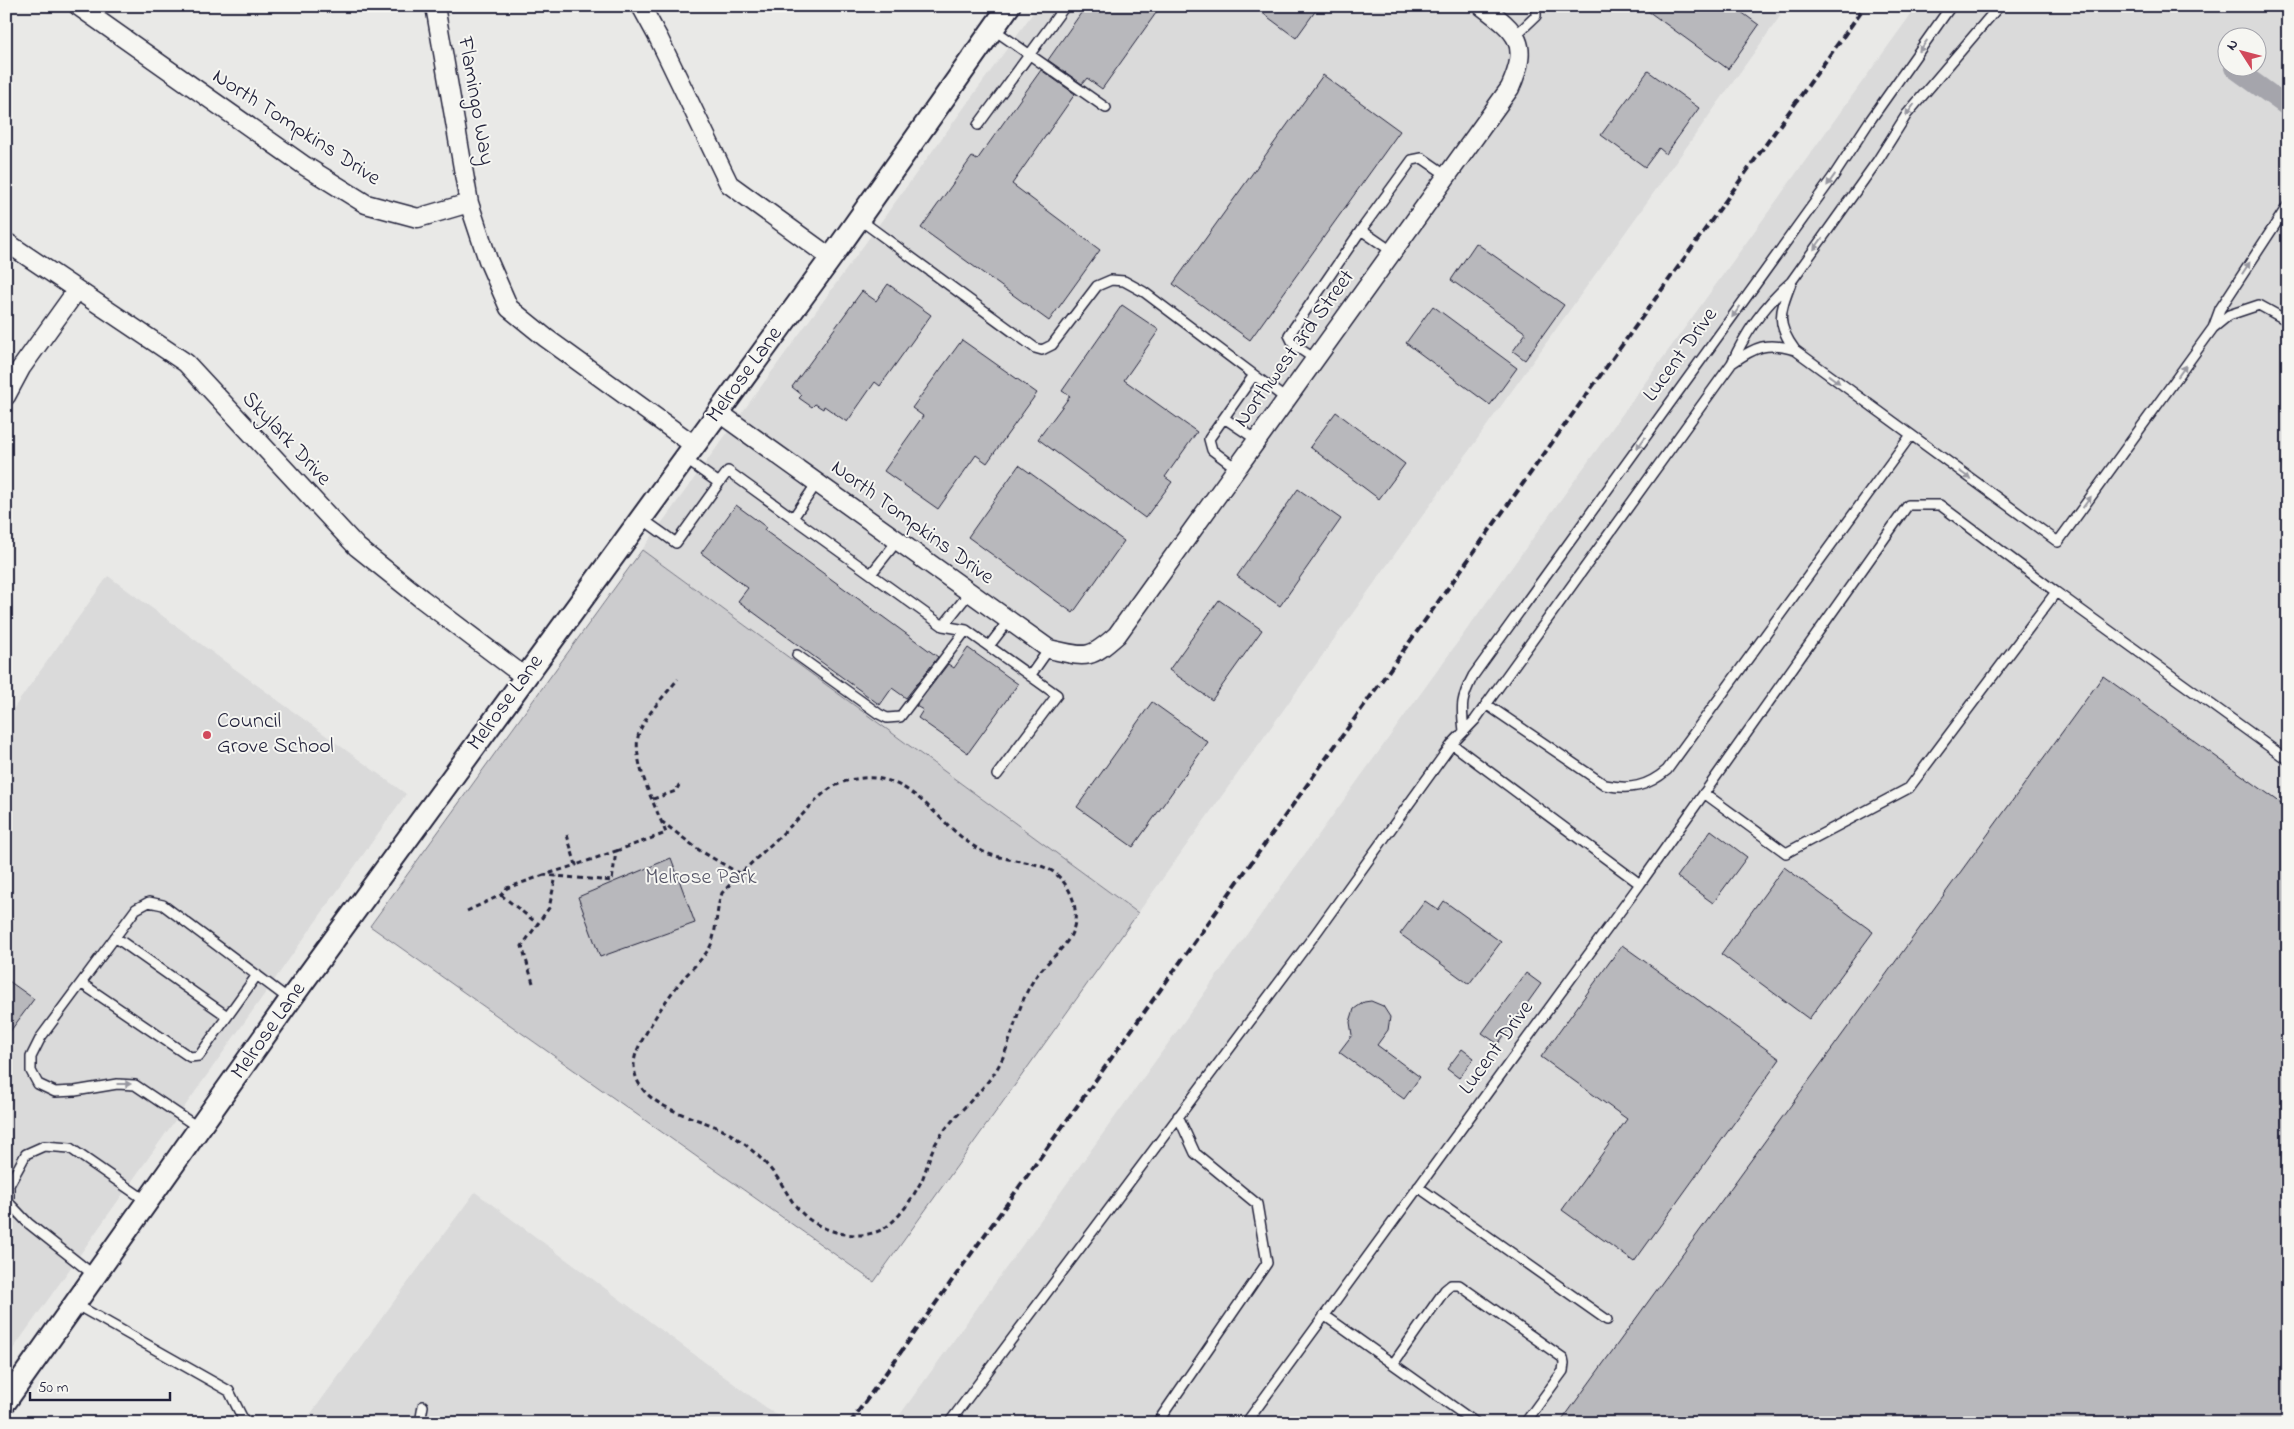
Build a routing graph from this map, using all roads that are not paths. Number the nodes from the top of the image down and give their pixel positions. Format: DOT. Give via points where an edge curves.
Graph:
graph roads {
  1 [pos="78,6"];
  2 [pos="436,6"];
  3 [pos="640,6"];
  4 [pos="1009,6"];
  5 [pos="1065,6"];
  6 [pos="1482,6"];
  7 [pos="1536,6"];
  8 [pos="1951,6"];
  9 [pos="1999,6"];
  10 [pos="993,29"];
  11 [pos="1518,44"];
  12 [pos="1029,55"];
  13 [pos="1106,108"];
  14 [pos="978,125"];
  15 [pos="1448,176"];
  16 [pos="469,204"];
  17 [pos="2288,205"];
  18 [pos="858,219"];
  19 [pos="1361,230"];
  20 [pos="6,242"];
  21 [pos="1393,252"];
  22 [pos="831,258"];
  23 [pos="1791,282"];
  24 [pos="77,290"];
  25 [pos="2288,321"];
  26 [pos="2213,328"];
  27 [pos="1794,350"];
  28 [pos="1315,359"];
  29 [pos="1732,363"];
  30 [pos="1254,375"];
  31 [pos="6,396"];
  32 [pos="1286,399"];
  33 [pos="718,412"];
  34 [pos="1224,418"];
  35 [pos="1911,435"];
  36 [pos="1257,440"];
  37 [pos="689,452"];
  38 [pos="1236,468"];
  39 [pos="719,483"];
  40 [pos="817,483"];
  41 [pos="641,518"];
  42 [pos="792,518"];
  43 [pos="898,540"];
  44 [pos="871,574"];
  45 [pos="970,592"];
  46 [pos="2056,592"];
  47 [pos="1009,620"];
  48 [pos="943,626"];
  49 [pos="966,630"];
  50 [pos="989,646"];
  51 [pos="1050,649"];
  52 [pos="797,654"];
  53 [pos="1085,656"];
  54 [pos="1030,676"];
  55 [pos="525,677"];
  56 [pos="1486,704"];
  57 [pos="1464,732"];
  58 [pos="1452,744"];
  59 [pos="2288,760"];
  60 [pos="997,775"];
  61 [pos="1704,794"];
  62 [pos="1640,884"];
  63 [pos="115,937"];
  64 [pos="256,975"];
  65 [pos="81,982"];
  66 [pos="290,1000"];
  67 [pos="227,1016"];
  68 [pos="1178,1116"];
  69 [pos="200,1128"];
  70 [pos="1418,1186"];
  71 [pos="148,1202"];
  72 [pos="95,1276"];
  73 [pos="75,1304"];
  74 [pos="1324,1315"];
  75 [pos="1607,1320"];
  76 [pos="1393,1364"];
  77 [pos="6,1401"];
  78 [pos="423,1406"];
  79 [pos="245,1423"];
  80 [pos="420,1423"];
  81 [pos="949,1423"];
  82 [pos="1157,1423"];
  83 [pos="1246,1423"];
  84 [pos="1476,1423"];
  85 [pos="1526,1423"];
  1 -- 16 [label="street, North Tompkins Drive" via="306,166 366,204 418,218"];
  2 -- 16 [label="street, Flamingo Way"];
  3 -- 22 [label="street" via="659,38 729,184"];
  4 -- 10 [label="street, Melrose Lane"];
  5 -- 12 [label="lane"];
  6 -- 11 [label="street"];
  7 -- 11 [label="lane" via="1536,16"];
  8 -- 57 [label="lane, Lucent Drive, one-way" via="1833,177 1473,676 1463,694"];
  9 -- 23 [label="lane, one-way" via="1907,114"];
  10 -- 12 [label="lane"];
  10 -- 18 [label="street, Melrose Lane"];
  11 -- 15 [label="street, Northwest 3rd Street" via="1518,70 1510,88"];
  12 -- 13 [label="lane"];
  12 -- 14 [label="lane"];
  15 -- 19 [label="lane" via="1422,158 1412,160"];
  15 -- 21 [label="street, Northwest 3rd Street"];
  16 -- 37 [label="street" via="509,308"];
  26 -- 17 [label="lane, one-way" via="2220,309"];
  18 -- 22 [label="street, Melrose Lane"];
  18 -- 30 [label="lane" via="1036,348 1042,350 1052,345 1097,286 1111,280 1124,281 1144,292"];
  19 -- 21 [label="lane"];
  19 -- 28 [label="lane" via="1289,335 1294,345"];
  20 -- 24 [label="street, Skylark Drive"];
  21 -- 28 [label="street, Northwest 3rd Street"];
  22 -- 33 [label="street, Melrose Lane"];
  23 -- 27 [label="lane" via="1780,318 1782,332"];
  23 -- 29 [label="lane" via="1775,296"];
  24 -- 31 [label="street" via="21,368"];
  24 -- 55 [label="street, Skylark Drive" via="186,363 357,547"];
  25 -- 26 [label="lane" via="2259,305 2229,315"];
  35 -- 26 [label="lane, one-way" via="2058,542"];
  27 -- 29 [label="lane" via="1779,345 1761,346"];
  27 -- 35 [label="lane, one-way"];
  28 -- 32 [label="street, Northwest 3rd Street"];
  29 -- 56 [label="lane"];
  30 -- 32 [label="lane"];
  30 -- 34 [label="lane"];
  32 -- 36 [label="street, Northwest 3rd Street"];
  33 -- 37 [label="street, Melrose Lane"];
  33 -- 40 [label="street, North Tompkins Drive"];
  34 -- 36 [label="lane"];
  34 -- 38 [label="lane" via="1209,439 1209,445"];
  35 -- 56 [label="lane" via="1667,770 1654,780 1624,789 1605,786"];
  36 -- 38 [label="street, Northwest 3rd Street"];
  37 -- 39 [label="lane"];
  37 -- 41 [label="street, Melrose Lane"];
  38 -- 53 [label="street, Northwest 3rd Street" via="1117,635 1098,652"];
  39 -- 41 [label="lane" via="676,543"];
  39 -- 42 [label="lane" via="728,471"];
  40 -- 42 [label="lane"];
  40 -- 43 [label="street, North Tompkins Drive"];
  41 -- 55 [label="street, Melrose Lane"];
  42 -- 44 [label="lane"];
  43 -- 44 [label="lane"];
  43 -- 45 [label="street, North Tompkins Drive"];
  44 -- 48 [label="lane"];
  45 -- 47 [label="street, North Tompkins Drive"];
  45 -- 48 [label="lane"];
  46 -- 59 [label="lane"];
  46 -- 61 [label="lane" via="1909,788 1786,853"];
  46 -- 61 [label="lane, Lucent Drive" via="1940,505 1908,505"];
  47 -- 50 [label="lane"];
  47 -- 51 [label="street, North Tompkins Drive"];
  48 -- 49 [label="lane"];
  49 -- 50 [label="lane"];
  49 -- 52 [label="lane" via="900,717 887,718 879,714"];
  50 -- 54 [label="lane"];
  51 -- 53 [label="street, North Tompkins Drive"];
  51 -- 54 [label="lane"];
  54 -- 60 [label="lane" via="1057,695"];
  55 -- 66 [label="street, Melrose Lane"];
  56 -- 57 [label="lane"];
  57 -- 58 [label="lane"];
  58 -- 62 [label="lane"];
  58 -- 68 [label="lane" via="1316,933"];
  61 -- 62 [label="lane, Lucent Drive"];
  62 -- 70 [label="lane, Lucent Drive"];
  63 -- 64 [label="lane" via="136,909 149,902 163,905"];
  63 -- 65 [label="lane"];
  63 -- 67 [label="lane"];
  64 -- 66 [label="lane"];
  64 -- 67 [label="lane"];
  65 -- 67 [label="lane" via="190,1057 199,1056"];
  65 -- 69 [label="lane, one-way" via="31,1056 31,1071 38,1084 55,1092 117,1084 136,1085"];
  66 -- 69 [label="street, Melrose Lane"];
  68 -- 81 [label="lane"];
  68 -- 82 [label="lane" via="1195,1153 1258,1204 1267,1264"];
  69 -- 71 [label="street, Melrose Lane"];
  70 -- 74 [label="lane, Lucent Drive"];
  70 -- 75 [label="lane"];
  71 -- 72 [label="street, Melrose Lane"];
  71 -- 72 [label="lane" via="70,1148 44,1146 26,1154 9,1185 9,1203 28,1223"];
  72 -- 73 [label="street, Melrose Lane"];
  73 -- 77 [label="street, Melrose Lane"];
  73 -- 79 [label="lane" via="229,1391"];
  74 -- 76 [label="lane"];
  74 -- 83 [label="lane, Lucent Drive"];
  76 -- 84 [label="lane"];
  76 -- 85 [label="lane" via="1445,1290 1451,1285 1459,1285 1562,1358 1563,1371"];
  78 -- 80 [label="lane"];
}
